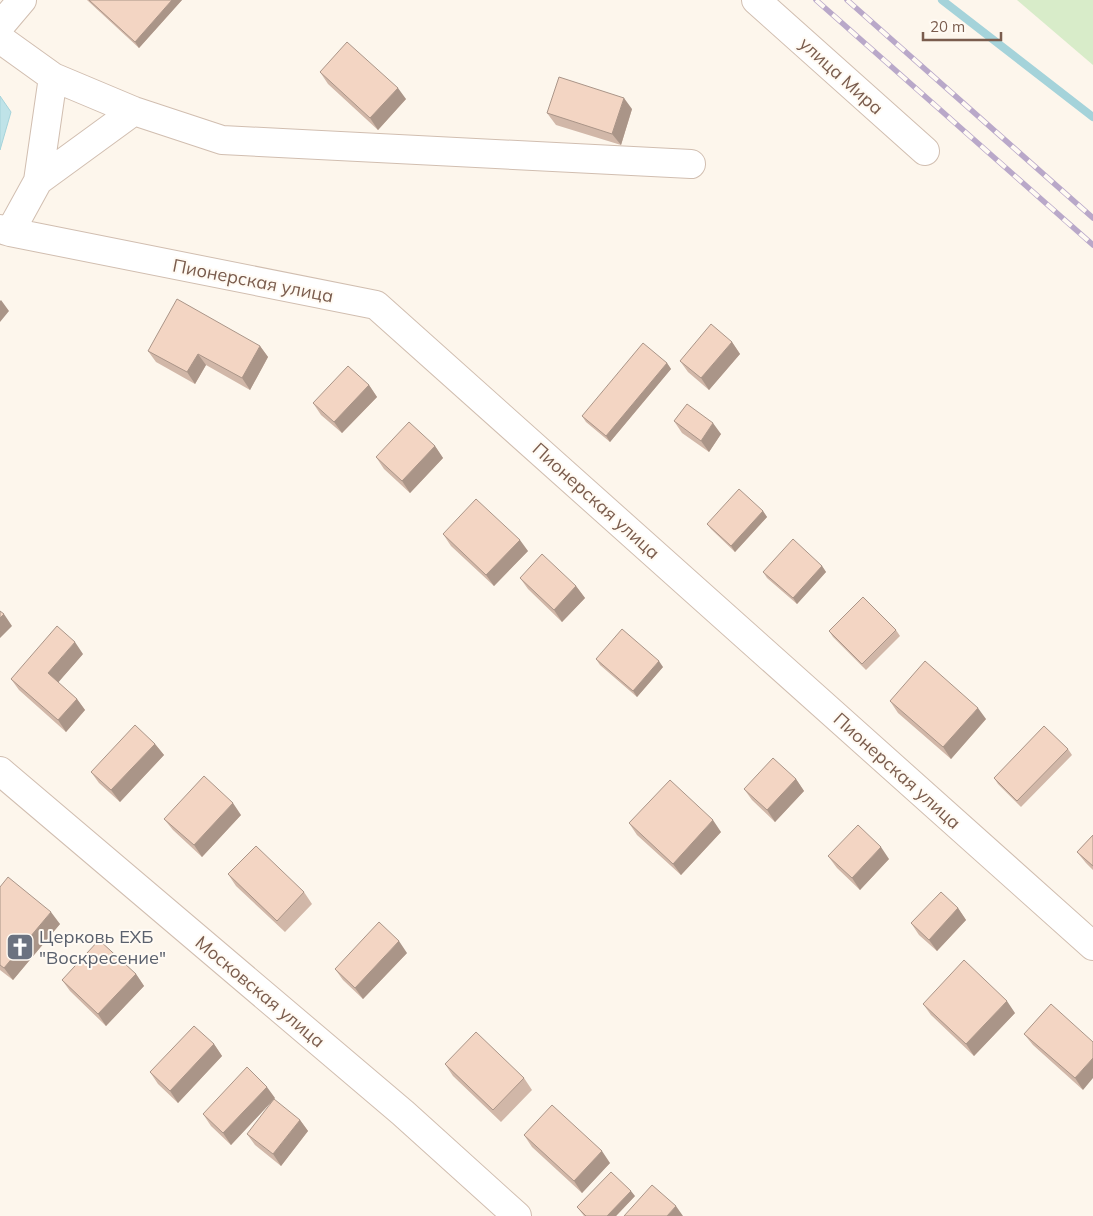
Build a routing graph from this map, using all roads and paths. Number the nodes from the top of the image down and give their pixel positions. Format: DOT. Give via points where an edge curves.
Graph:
graph roads {
  1 [pos="22,0"];
  2 [pos="756,0"];
  3 [pos="0,26"];
  4 [pos="0,39"];
  5 [pos="53,77"];
  6 [pos="134,111"];
  7 [pos="925,151"];
  8 [pos="691,164"];
  9 [pos="38,182"];
  10 [pos="5,230"];
  11 [pos="0,772"];
  12 [pos="1093,946"];
  13 [pos="517,1216"];
  1 -- 3 [label="street"];
  2 -- 7 [label="street, улица Мира"];
  4 -- 5 [label="street"];
  5 -- 6 [label="street"];
  5 -- 9 [label="street"];
  6 -- 8 [label="street" via="222,140"];
  6 -- 9 [label="street"];
  9 -- 10 [label="street"];
  10 -- 12 [label="street, Пионерская улица" via="376,305"];
  11 -- 13 [label="street, Московская улица" via="403,1113"];
}
